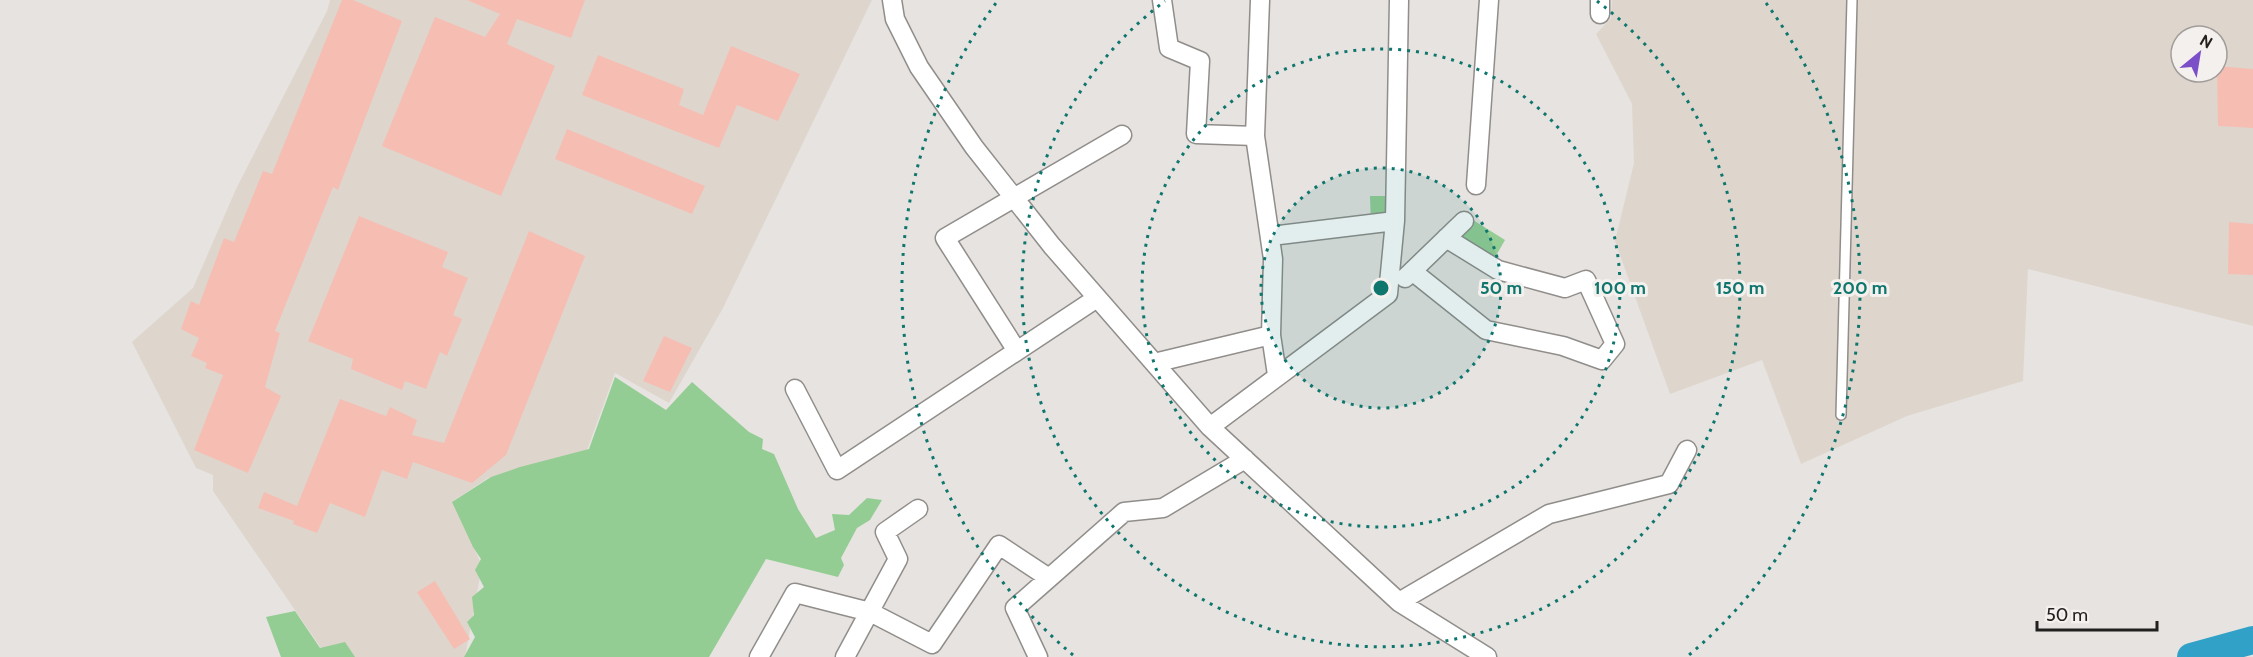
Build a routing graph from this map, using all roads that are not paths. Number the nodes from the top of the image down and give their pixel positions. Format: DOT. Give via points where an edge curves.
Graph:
graph roads {
  1 [pos="892,0"];
  2 [pos="1162,0"];
  3 [pos="1260,0"];
  4 [pos="1399,0"];
  5 [pos="1489,0"];
  6 [pos="1852,0"];
  7 [pos="1122,135"];
  8 [pos="1255,136"];
  9 [pos="1476,185"];
  10 [pos="1015,199"];
  11 [pos="1395,221"];
  12 [pos="1464,221"];
  13 [pos="1271,236"];
  14 [pos="1446,238"];
  15 [pos="1412,271"];
  16 [pos="1388,294"];
  17 [pos="1097,298"];
  18 [pos="1271,335"];
  19 [pos="1017,351"];
  20 [pos="1154,363"];
  21 [pos="1277,375"];
  22 [pos="795,389"];
  23 [pos="1841,415"];
  24 [pos="1210,427"];
  25 [pos="1687,450"];
  26 [pos="1245,459"];
  27 [pos="918,509"];
  28 [pos="1049,578"];
  29 [pos="1399,602"];
  30 [pos="870,612"];
  31 [pos="759,657"];
  32 [pos="845,657"];
  33 [pos="1038,657"];
  34 [pos="1487,657"];
  1 -- 10 [label="street" via="895,19 919,67"];
  2 -- 8 [label="street" via="1169,48 1200,61 1196,134"];
  3 -- 8 [label="street"];
  4 -- 11 [label="street"];
  5 -- 9 [label="street"];
  6 -- 23 [label="lane"];
  7 -- 10 [label="street"];
  8 -- 13 [label="street"];
  10 -- 17 [label="street"];
  10 -- 19 [label="street" via="945,238"];
  11 -- 13 [label="street"];
  11 -- 16 [label="street"];
  12 -- 14 [label="street"];
  13 -- 18 [label="street"];
  14 -- 15 [label="street"];
  14 -- 15 [label="street" via="1498,270 1565,288 1586,280 1615,344 1602,360 1563,346 1486,330"];
  15 -- 16 [label="street"];
  16 -- 21 [label="street"];
  17 -- 19 [label="street"];
  17 -- 20 [label="street"];
  18 -- 20 [label="street"];
  18 -- 21 [label="street"];
  19 -- 22 [label="street" via="837,470"];
  20 -- 24 [label="street"];
  21 -- 24 [label="street"];
  24 -- 26 [label="street"];
  25 -- 29 [label="street" via="1669,484 1549,514"];
  26 -- 28 [label="street" via="1163,508 1124,512"];
  26 -- 29 [label="street"];
  27 -- 30 [label="street" via="885,532 898,559"];
  28 -- 30 [label="street" via="999,545 932,644"];
  28 -- 33 [label="street" via="1015,608"];
  29 -- 34 [label="street"];
  30 -- 31 [label="street" via="795,593"];
  30 -- 32 [label="street"];
}
